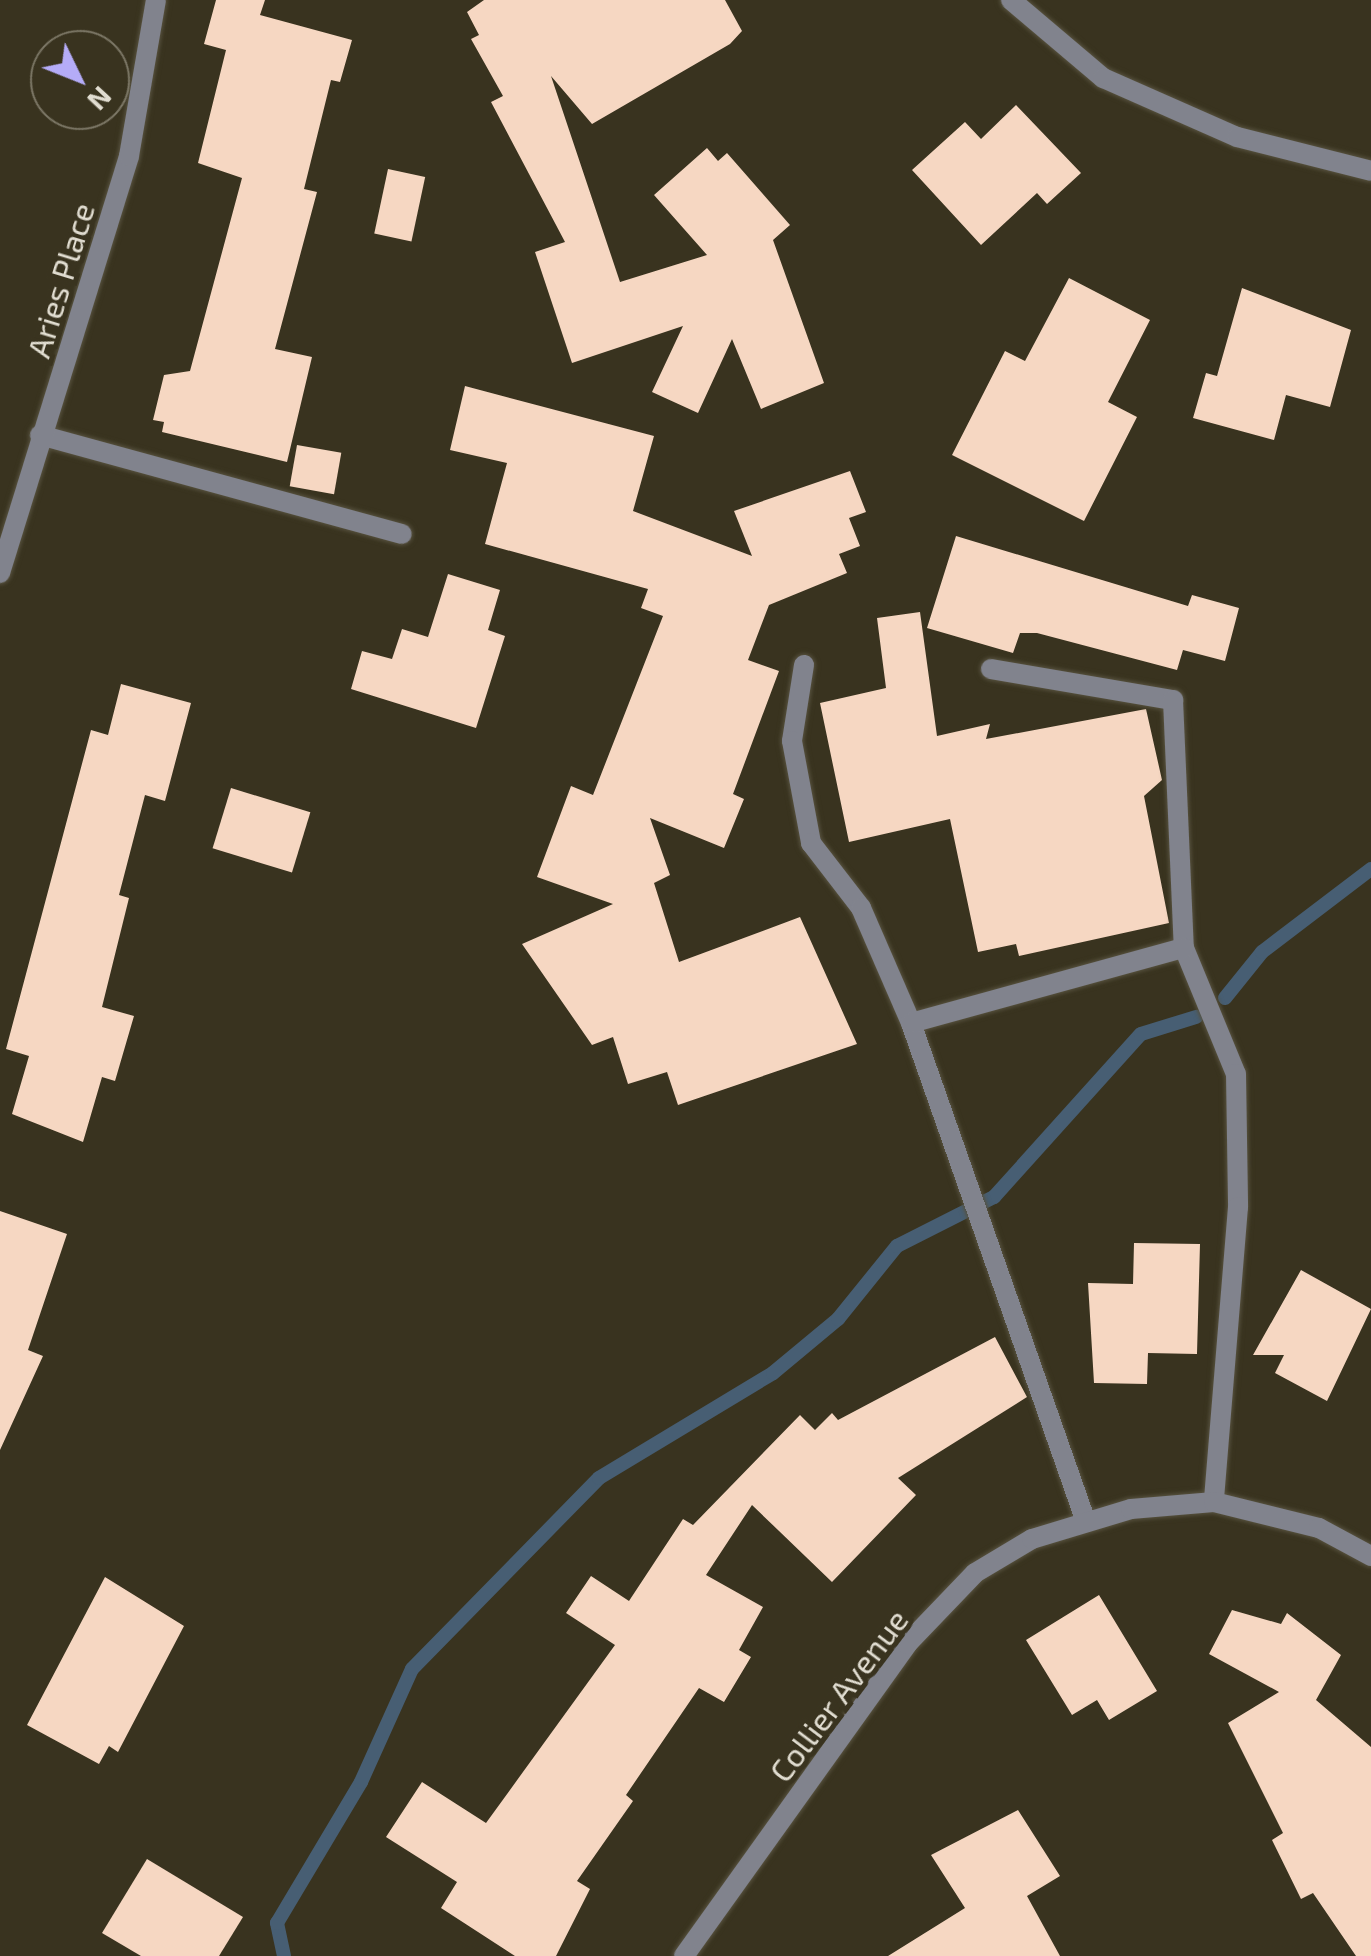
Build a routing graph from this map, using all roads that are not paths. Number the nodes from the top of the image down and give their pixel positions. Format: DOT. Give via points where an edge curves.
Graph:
graph roads {
  1 [pos="156,0"];
  2 [pos="1011,0"];
  3 [pos="1371,171"];
  4 [pos="40,434"];
  5 [pos="402,534"];
  6 [pos="0,572"];
  7 [pos="804,665"];
  8 [pos="991,669"];
  9 [pos="1184,948"];
  10 [pos="912,1023"];
  11 [pos="1214,1502"];
  12 [pos="1085,1519"];
  13 [pos="1370,1551"];
  14 [pos="684,1956"];
  1 -- 4 [label="street, Aries Place" via="129,156"];
  2 -- 3 [label="street" via="1102,78 1237,137"];
  4 -- 5 [label="street"];
  4 -- 6 [label="street, Aries Place"];
  7 -- 10 [label="street" via="792,741 811,844 860,908"];
  8 -- 9 [label="street" via="1174,700"];
  9 -- 10 [label="street"];
  9 -- 11 [label="street" via="1236,1074 1238,1207"];
  10 -- 12 [label="street"];
  11 -- 12 [label="street, Collier Avenue"];
  11 -- 13 [label="street, Collier Avenue" via="1272,1512"];
  12 -- 14 [label="street, Collier Avenue" via="976,1573 907,1644"];
}
